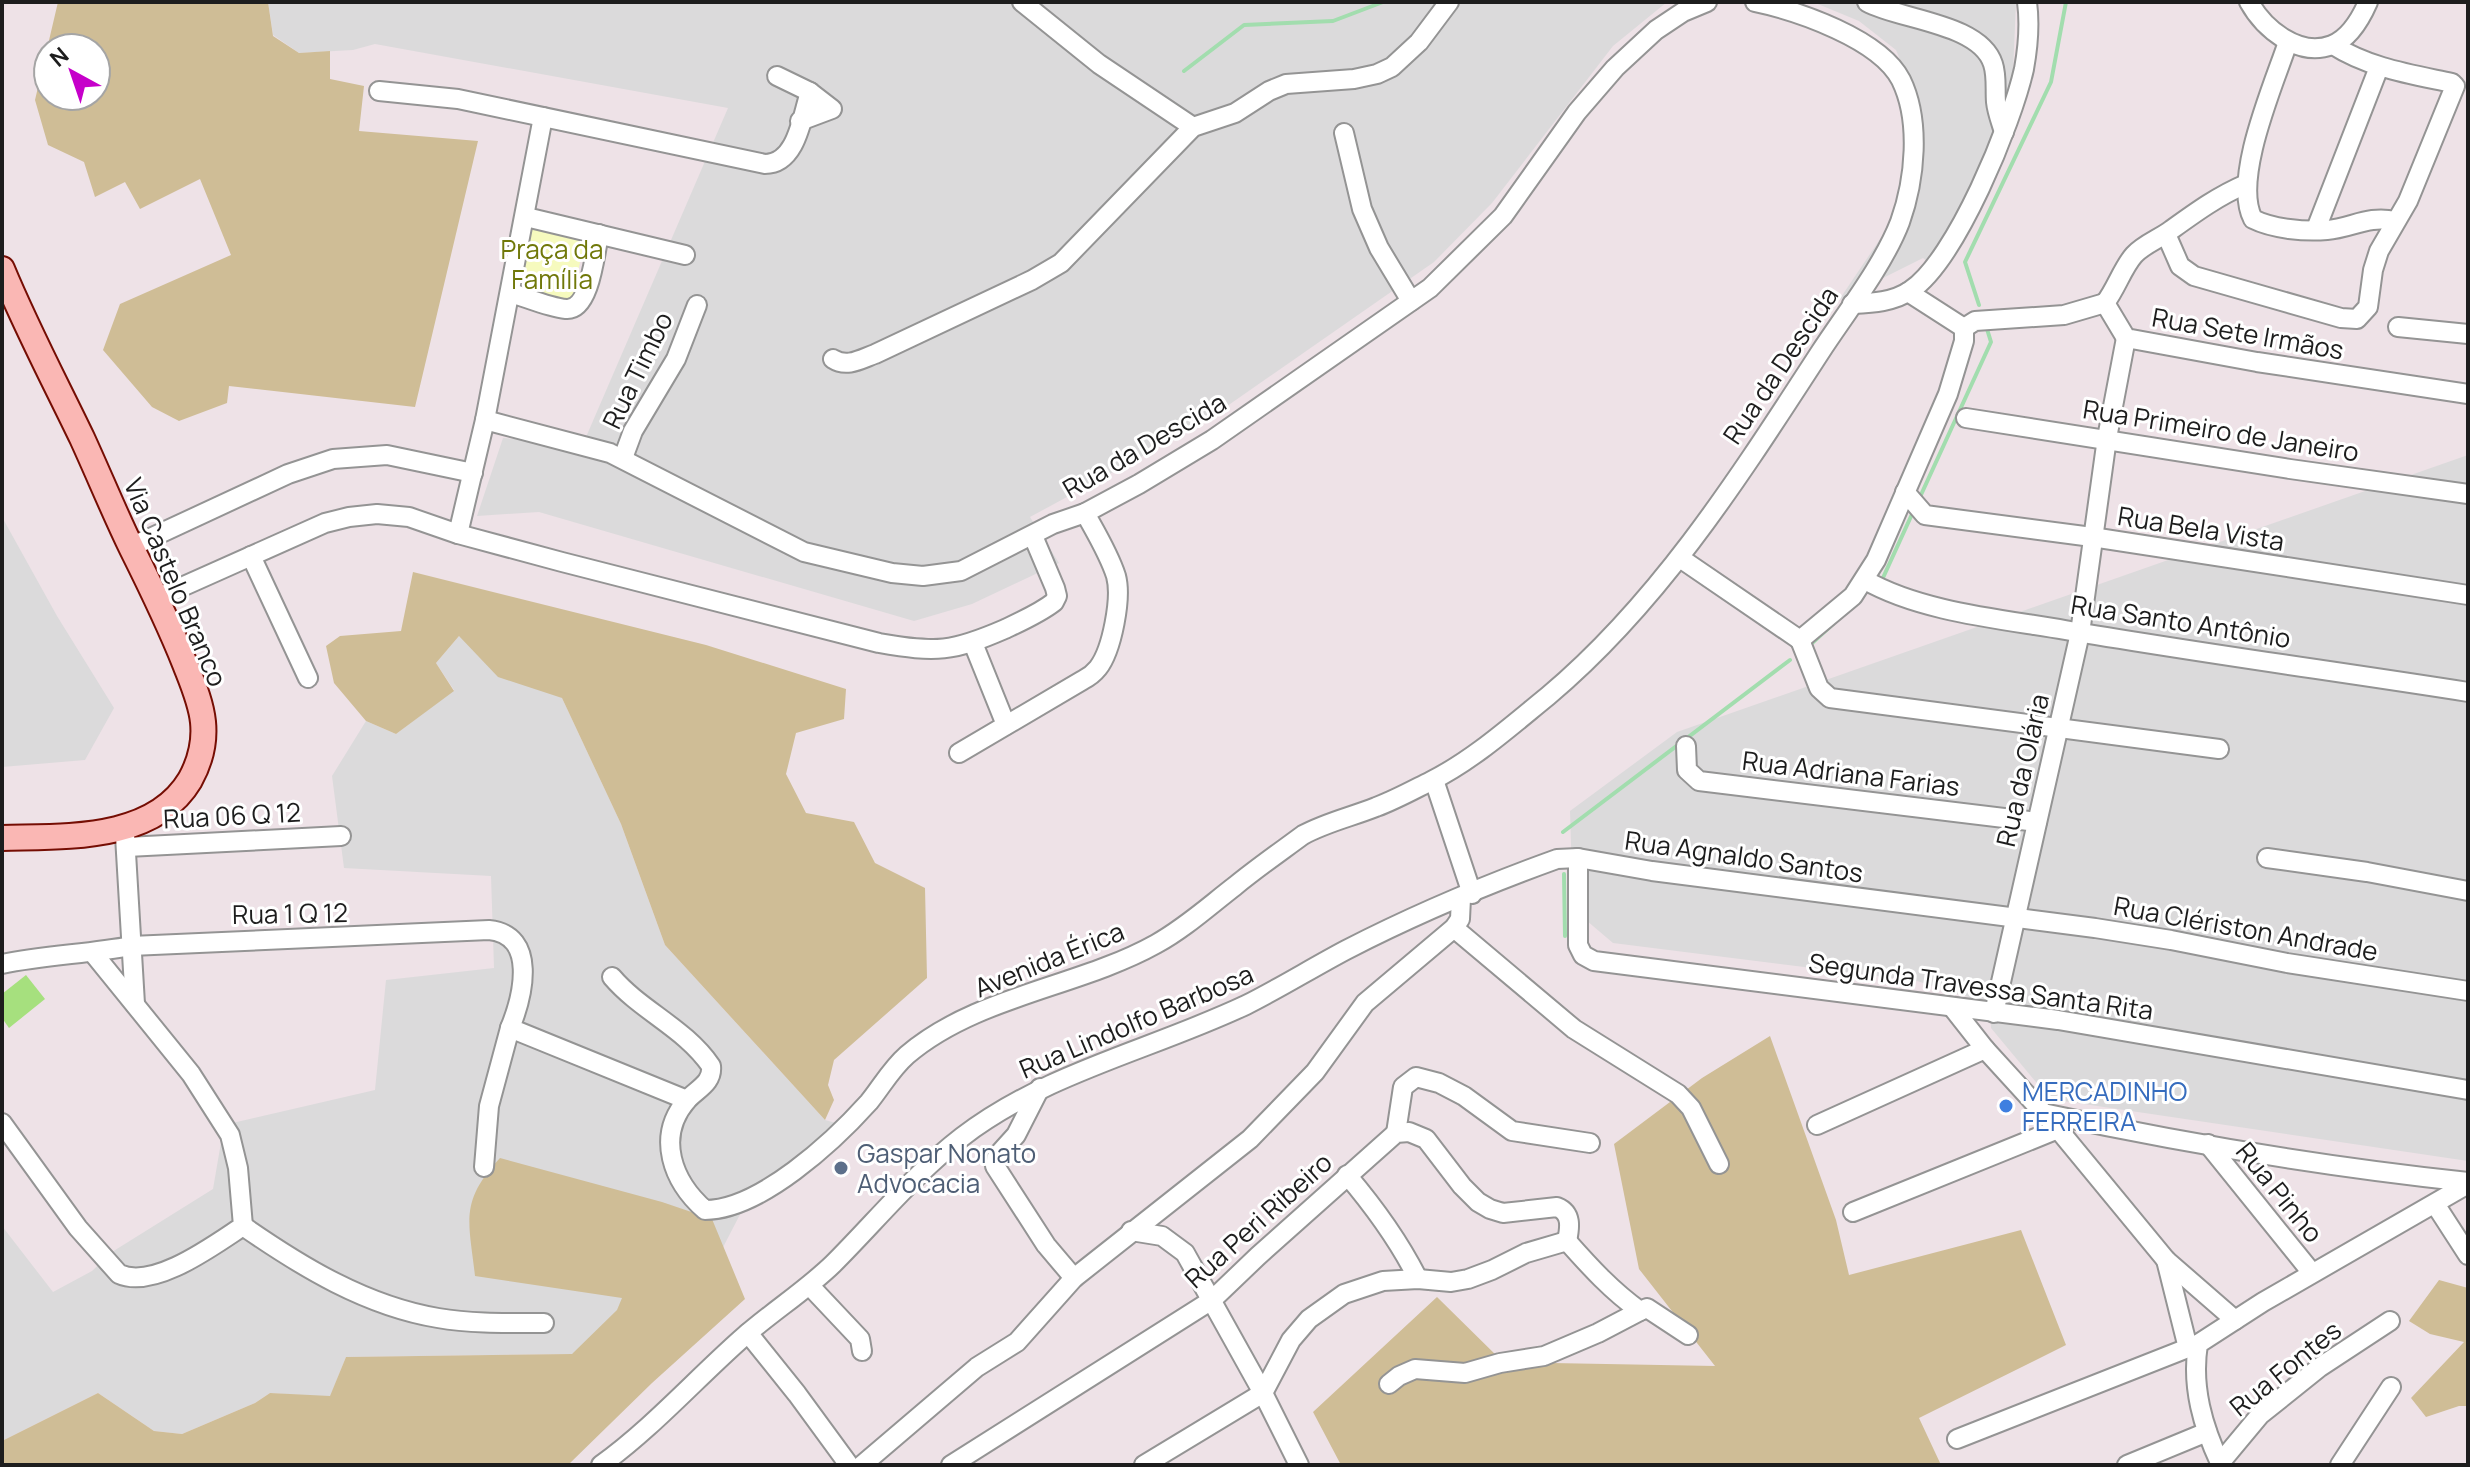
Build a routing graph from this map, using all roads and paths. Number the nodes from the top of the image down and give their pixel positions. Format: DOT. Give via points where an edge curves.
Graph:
graph roads {
  1 [pos="1022,2"];
  2 [pos="1449,2"];
  3 [pos="1707,2"];
  4 [pos="1755,2"];
  5 [pos="1867,2"];
  6 [pos="2027,2"];
  7 [pos="2249,2"];
  8 [pos="2368,2"];
  9 [pos="2288,42"];
  10 [pos="2333,45"];
  11 [pos="2379,67"];
  12 [pos="777,76"];
  13 [pos="379,91"];
  14 [pos="810,92"];
  15 [pos="543,117"];
  16 [pos="800,121"];
  17 [pos="1193,127"];
  18 [pos="2004,132"];
  19 [pos="1344,133"];
  20 [pos="2246,184"];
  21 [pos="526,217"];
  22 [pos="2395,221"];
  23 [pos="2316,229"];
  24 [pos="599,234"];
  25 [pos="2166,234"];
  26 [pos="685,255"];
  27 [pos="2,269"];
  28 [pos="1908,292"];
  29 [pos="511,293"];
  30 [pos="1411,301"];
  31 [pos="2105,303"];
  32 [pos="1852,304"];
  33 [pos="697,305"];
  34 [pos="12,315"];
  35 [pos="2398,327"];
  36 [pos="1964,328"];
  37 [pos="2468,334"];
  38 [pos="2126,338"];
  39 [pos="833,359"];
  40 [pos="2468,394"];
  41 [pos="1966,418"];
  42 [pos="485,420"];
  43 [pos="2107,438"];
  44 [pos="623,458"];
  45 [pos="473,473"];
  46 [pos="1905,492"];
  47 [pos="2468,494"];
  48 [pos="1085,513"];
  49 [pos="458,534"];
  50 [pos="1033,536"];
  51 [pos="2092,537"];
  52 [pos="131,547"];
  53 [pos="251,556"];
  54 [pos="1680,558"];
  55 [pos="1865,580"];
  56 [pos="2468,595"];
  57 [pos="157,598"];
  58 [pos="2080,633"];
  59 [pos="1800,640"];
  60 [pos="973,643"];
  61 [pos="308,678"];
  62 [pos="2468,692"];
  63 [pos="1006,725"];
  64 [pos="2058,730"];
  65 [pos="1686,746"];
  66 [pos="2219,749"];
  67 [pos="959,753"];
  68 [pos="1434,780"];
  69 [pos="2037,822"];
  70 [pos="341,836"];
  71 [pos="2,838"];
  72 [pos="125,838"];
  73 [pos="1578,858"];
  74 [pos="2267,858"];
  75 [pos="2468,891"];
  76 [pos="1466,896"];
  77 [pos="2016,917"];
  78 [pos="1454,928"];
  79 [pos="131,946"];
  80 [pos="93,953"];
  81 [pos="2,964"];
  82 [pos="612,977"];
  83 [pos="2468,991"];
  84 [pos="135,1004"];
  85 [pos="1952,1007"];
  86 [pos="1994,1013"];
  87 [pos="510,1028"];
  88 [pos="1985,1049"];
  89 [pos="1040,1088"];
  90 [pos="2468,1090"];
  91 [pos="687,1100"];
  92 [pos="2043,1113"];
  93 [pos="2,1123"];
  94 [pos="1817,1125"];
  95 [pos="2058,1129"];
  96 [pos="1396,1133"];
  97 [pos="1590,1143"];
  98 [pos="2208,1144"];
  99 [pos="1719,1164"];
  100 [pos="484,1167"];
  101 [pos="1347,1175"];
  102 [pos="2468,1183"];
  103 [pos="2435,1204"];
  104 [pos="1853,1212"];
  105 [pos="243,1226"];
  106 [pos="1131,1231"];
  107 [pos="1567,1241"];
  108 [pos="2468,1255"];
  109 [pos="2166,1260"];
  110 [pos="2312,1273"];
  111 [pos="1074,1278"];
  112 [pos="1418,1279"];
  113 [pos="810,1286"];
  114 [pos="1212,1300"];
  115 [pos="1640,1311"];
  116 [pos="2235,1320"];
  117 [pos="2390,1321"];
  118 [pos="544,1323"];
  119 [pos="748,1333"];
  120 [pos="1688,1335"];
  121 [pos="2193,1346"];
  122 [pos="862,1351"];
  123 [pos="1389,1384"];
  124 [pos="2391,1387"];
  125 [pos="1263,1393"];
  126 [pos="2207,1432"];
  127 [pos="1957,1439"];
  128 [pos="2221,1464"];
  129 [pos="601,1465"];
  130 [pos="849,1465"];
  131 [pos="862,1465"];
  132 [pos="951,1465"];
  133 [pos="1144,1465"];
  134 [pos="1299,1465"];
  135 [pos="2127,1465"];
  136 [pos="2340,1465"];
  1 -- 17 [label="street" via="1099,64"];
  2 -- 17 [label="street" via="1392,67 1354,79 1286,84 1235,113"];
  3 -- 30 [label="street, Rua da Descida" via="1656,30 1615,68 1503,216"];
  4 -- 32 [label="street, Rua da Descida" via="1868,46 1900,79 1906,96 1913,134 1900,223"];
  5 -- 18 [label="street" via="1979,43 1993,64"];
  6 -- 18 [label="street" via="2026,56"];
  7 -- 9 [label="street" via="2259,18"];
  8 -- 10 [label="street" via="2355,26"];
  9 -- 10 [label="street"];
  9 -- 20 [label="street"];
  10 -- 11 [label="street"];
  11 -- 22 [label="street" via="2452,83 2454,90"];
  11 -- 23 [label="street"];
  12 -- 14 [label="street"];
  13 -- 15 [label="street" via="458,99"];
  14 -- 16 [label="street"];
  14 -- 16 [label="street" via="832,109"];
  15 -- 16 [label="street" via="765,164 785,158"];
  15 -- 21 [label="street"];
  17 -- 39 [label="street" via="1053,268 875,354 848,364"];
  18 -- 28 [label="street" via="1941,260"];
  19 -- 30 [label="street" via="1366,219"];
  20 -- 23 [label="street" via="2253,219"];
  20 -- 25 [label="street" via="2201,207"];
  21 -- 24 [label="street"];
  21 -- 29 [label="street"];
  22 -- 23 [label="street" via="2375,219"];
  22 -- 25 [label="street" via="2379,251 2368,307 2357,319 2194,276 2180,266"];
  24 -- 26 [label="street"];
  24 -- 29 [label="street" via="585,296 577,306 566,309"];
  25 -- 31 [label="street" via="2132,257"];
  27 -- 34 [label="main road, Via Castelo Branco"];
  28 -- 32 [label="street"];
  28 -- 36 [label="street"];
  29 -- 42 [label="street"];
  30 -- 48 [label="street, Rua da Descida" via="1212,440"];
  31 -- 36 [label="street" via="2064,315 1975,321"];
  31 -- 38 [label="street, Rua Sete Irmãos"];
  32 -- 54 [label="street, Rua da Descida"];
  33 -- 44 [label="street, Rua Timbo" via="676,359"];
  34 -- 52 [label="main road, Via Castelo Branco"];
  35 -- 37 [label="street"];
  36 -- 46 [label="street" via="1948,394"];
  38 -- 40 [label="street, Rua Sete Irmãos"];
  38 -- 43 [label="street, Rua da Olária"];
  41 -- 43 [label="street, Rua Primeiro de Janeiro"];
  42 -- 44 [label="street, Rua da Descida"];
  42 -- 45 [label="street"];
  43 -- 47 [label="street, Rua Primeiro de Janeiro"];
  43 -- 51 [label="street, Rua da Olária"];
  44 -- 50 [label="street, Rua da Descida" via="804,552 892,573 961,571"];
  45 -- 49 [label="street"];
  45 -- 52 [label="street" via="387,455 333,459 288,474"];
  46 -- 51 [label="street, Rua Bela Vista" via="1925,515"];
  46 -- 55 [label="street"];
  48 -- 50 [label="street, Rua da Descida"];
  48 -- 63 [label="street" via="1119,588 1104,658 1083,680"];
  49 -- 53 [label="street" via="409,517 377,514 325,523"];
  49 -- 60 [label="street" via="879,643 921,650"];
  50 -- 60 [label="street" via="1055,588 1054,602"];
  51 -- 56 [label="street, Rua Bela Vista"];
  51 -- 58 [label="street, Rua da Olária"];
  52 -- 57 [label="main road, Via Castelo Branco"];
  53 -- 57 [label="street"];
  53 -- 61 [label="street"];
  54 -- 59 [label="street"];
  54 -- 68 [label="street, Rua da Descida" via="1617,630 1548,695"];
  55 -- 58 [label="street, Rua Santo Antônio" via="1887,592 1983,616"];
  55 -- 59 [label="street"];
  57 -- 72 [label="main road, Via Castelo Branco" via="195,690 203,743 189,782"];
  58 -- 62 [label="street, Rua Santo Antônio"];
  58 -- 64 [label="street, Rua da Olária"];
  59 -- 64 [label="street" via="1819,688 1830,698"];
  60 -- 63 [label="street"];
  63 -- 67 [label="street"];
  64 -- 66 [label="street"];
  64 -- 69 [label="street, Rua da Olária"];
  65 -- 69 [label="street, Rua Adriana Farias" via="1687,770 1699,781"];
  68 -- 76 [label="street"];
  68 -- 91 [label="street, Avenida Érica" via="1303,835 1156,944 947,1028 907,1055 814,1157 748,1199 717,1210 705,1210 692,1199 669,1152 674,1125"];
  69 -- 77 [label="street, Rua da Olária"];
  70 -- 72 [label="street, Rua 06 Q 12"];
  71 -- 72 [label="main road, Via Castelo Branco"];
  72 -- 79 [label="street"];
  73 -- 76 [label="street, Rua Agnaldo Santos" via="1557,859"];
  73 -- 77 [label="street, Rua Agnaldo Santos"];
  73 -- 85 [label="street, Segunda Travessa Santa Rita" via="1578,945 1587,958"];
  74 -- 75 [label="street"];
  76 -- 78 [label="street"];
  76 -- 89 [label="street, Rua Lindolfo Barbosa" via="1347,950 1246,1005"];
  77 -- 83 [label="street, Rua Clériston Andrade"];
  77 -- 86 [label="street, Rua da Olária"];
  78 -- 99 [label="street" via="1574,1029 1678,1094 1691,1108"];
  78 -- 106 [label="street" via="1365,1003 1315,1072 1270,1121"];
  79 -- 80 [label="street, Rua 1 Q 12"];
  79 -- 84 [label="street"];
  79 -- 87 [label="street, Rua 1 Q 12" via="489,930 511,936 521,954 521,997"];
  80 -- 81 [label="street, Rua 1 Q 12"];
  80 -- 84 [label="street"];
  82 -- 91 [label="street" via="711,1066 709,1079"];
  84 -- 105 [label="street" via="191,1074 230,1135"];
  85 -- 86 [label="street, Segunda Travessa Santa Rita"];
  85 -- 88 [label="street"];
  86 -- 90 [label="street, Segunda Travessa Santa Rita"];
  87 -- 91 [label="street"];
  87 -- 100 [label="street" via="489,1106"];
  88 -- 92 [label="street"];
  88 -- 94 [label="street"];
  89 -- 111 [label="street" via="995,1166"];
  89 -- 113 [label="street, Rua Lindolfo Barbosa" via="941,1155"];
  92 -- 95 [label="street"];
  92 -- 98 [label="street"];
  93 -- 105 [label="street" via="78,1228 126,1277 163,1272"];
  95 -- 104 [label="street"];
  95 -- 109 [label="street"];
  96 -- 97 [label="street" via="1403,1087 1416,1077 1464,1096 1512,1131"];
  96 -- 101 [label="street, Rua Peri Ribeiro"];
  96 -- 107 [label="street" via="1426,1139 1462,1186 1490,1209 1562,1209 1570,1227"];
  98 -- 102 [label="street"];
  98 -- 110 [label="street, Rua Pinho"];
  101 -- 112 [label="street" via="1379,1212"];
  101 -- 114 [label="street, Rua Peri Ribeiro"];
  102 -- 103 [label="street"];
  103 -- 108 [label="street"];
  103 -- 110 [label="street"];
  105 -- 118 [label="street" via="323,1278 379,1302 437,1318"];
  106 -- 111 [label="street"];
  106 -- 114 [label="street" via="1174,1243"];
  107 -- 112 [label="street" via="1468,1279"];
  107 -- 115 [label="street"];
  109 -- 116 [label="street"];
  109 -- 121 [label="street"];
  110 -- 116 [label="street"];
  111 -- 131 [label="street" via="1017,1342 977,1367"];
  112 -- 125 [label="street" via="1364,1286 1327,1305 1291,1340"];
  113 -- 119 [label="street, Rua Lindolfo Barbosa"];
  113 -- 122 [label="street" via="860,1339"];
  114 -- 125 [label="street"];
  114 -- 132 [label="street, Rua Peri Ribeiro"];
  115 -- 120 [label="street" via="1647,1308"];
  115 -- 123 [label="street" via="1544,1356 1465,1373 1415,1369"];
  116 -- 121 [label="street"];
  117 -- 128 [label="street, Rua Fontes" via="2260,1415"];
  119 -- 129 [label="street, Rua Lindolfo Barbosa"];
  119 -- 130 [label="street"];
  121 -- 126 [label="street"];
  121 -- 127 [label="street"];
  124 -- 136 [label="street"];
  125 -- 133 [label="street"];
  125 -- 134 [label="street"];
  126 -- 128 [label="street"];
  126 -- 135 [label="street"];
}
